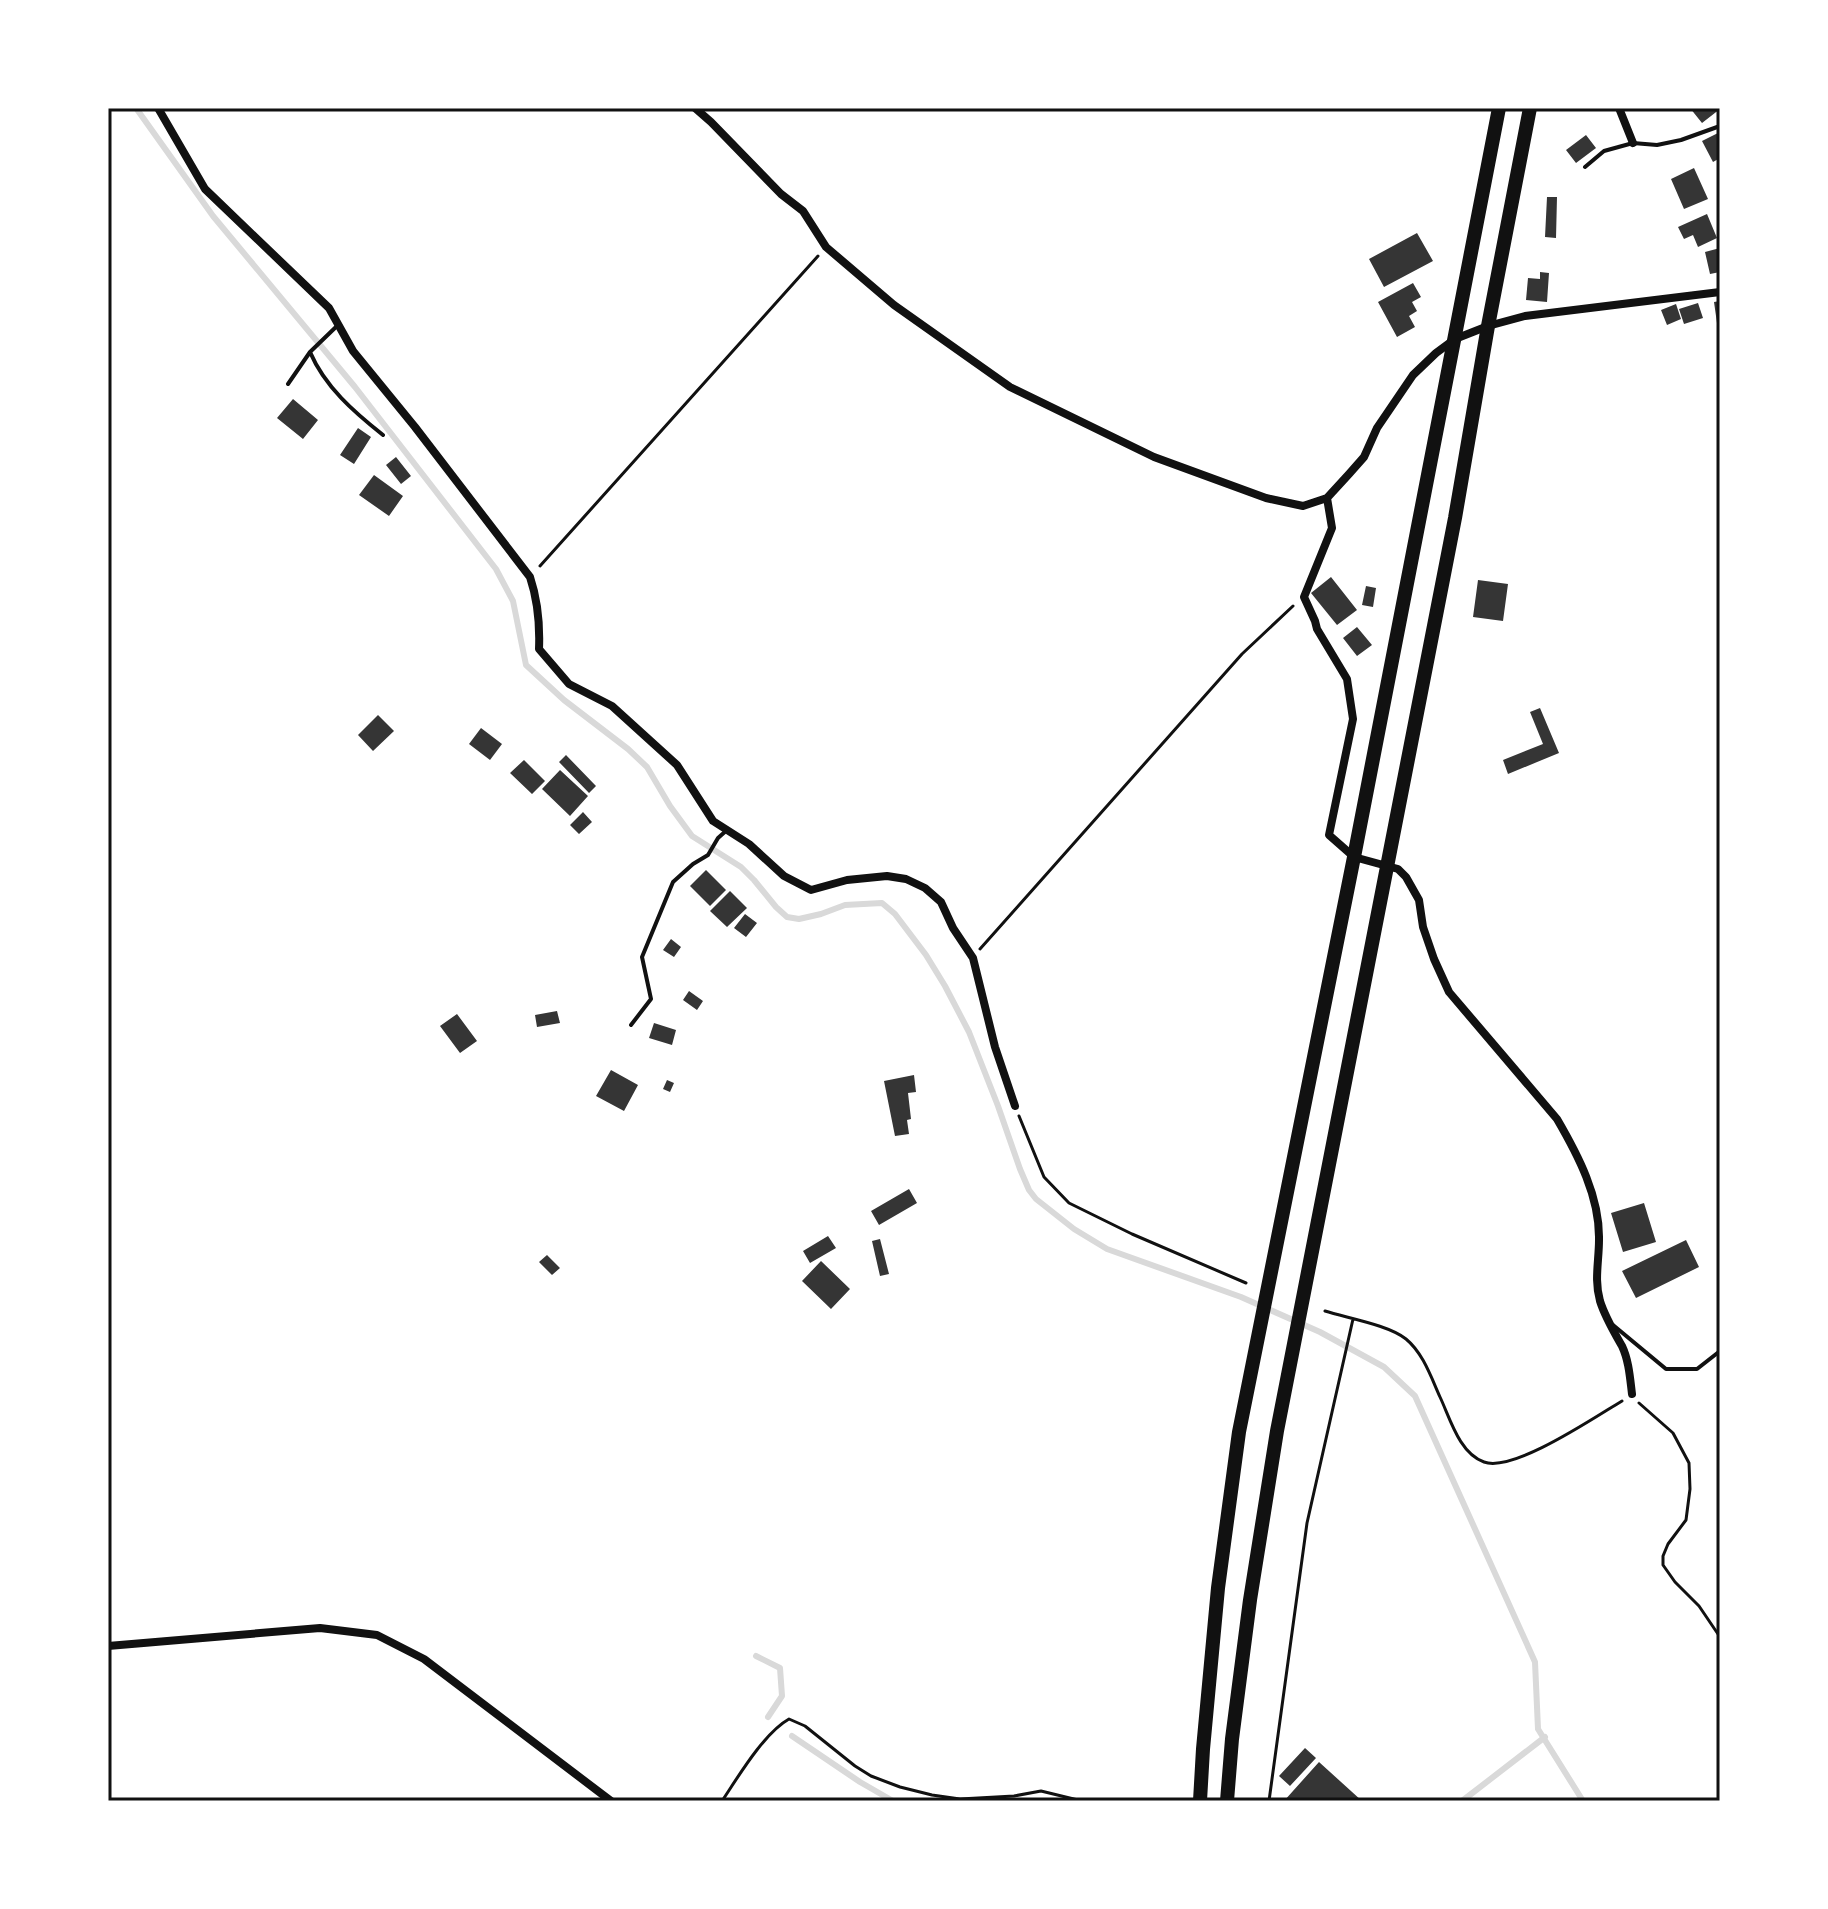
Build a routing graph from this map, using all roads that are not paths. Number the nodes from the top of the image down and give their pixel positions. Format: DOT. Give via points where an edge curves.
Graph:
graph roads {
  1 [pos="158,108"];
  2 [pos="695,108"];
  3 [pos="1499,108"];
  4 [pos="1530,108"];
  5 [pos="1619,108"];
  6 [pos="1720,126"];
  7 [pos="1633,143"];
  8 [pos="1585,167"];
  9 [pos="1720,292"];
  10 [pos="338,325"];
  11 [pos="1488,326"];
  12 [pos="1455,339"];
  13 [pos="310,352"];
  14 [pos="288,384"];
  15 [pos="383,435"];
  16 [pos="1327,498"];
  17 [pos="727,830"];
  18 [pos="1354,857"];
  19 [pos="1388,865"];
  20 [pos="631,1025"];
  21 [pos="1015,1106"];
  22 [pos="1608,1321"];
  23 [pos="1720,1351"];
  24 [pos="1632,1394"];
  25 [pos="108,1646"];
  26 [pos="611,1801"];
  27 [pos="1200,1801"];
  28 [pos="1227,1801"];
  1 -- 10 [label="street" via="205,189 329,308"];
  2 -- 16 [label="street" via="803,211 826,247 894,305 1010,387 1154,457 1266,498 1303,506"];
  3 -- 12 [label="highway"];
  4 -- 11 [label="highway"];
  5 -- 7 [label="street"];
  6 -- 7 [label="lane" via="1657,145"];
  7 -- 8 [label="lane" via="1604,151"];
  9 -- 11 [label="street" via="1525,316"];
  10 -- 13 [label="lane"];
  10 -- 17 [label="street" via="530,577 540,623 539,649 569,684 612,706 677,765 713,821"];
  11 -- 12 [label="street"];
  11 -- 19 [label="highway"];
  12 -- 16 [label="street" via="1413,375 1364,457"];
  12 -- 18 [label="highway"];
  13 -- 14 [label="lane"];
  13 -- 15 [label="lane" via="339,395"];
  16 -- 18 [label="street" via="1332,528 1304,597 1347,679 1353,719 1329,835"];
  17 -- 20 [label="lane" via="708,855 673,882 642,957 651,999"];
  17 -- 21 [label="street" via="784,876 811,890 887,876 925,888 941,902 973,958"];
  18 -- 19 [label="street"];
  18 -- 27 [label="highway" via="1239,1432 1218,1588"];
  19 -- 22 [label="street" via="1406,877 1419,900 1423,927 1449,992 1570,1141 1595,1203 1596,1271"];
  19 -- 28 [label="highway" via="1277,1431 1250,1600"];
  22 -- 23 [label="lane" via="1666,1369 1697,1369"];
  22 -- 24 [label="street" via="1623,1349"];
  25 -- 26 [label="street" via="320,1628 377,1635 424,1659"];
}
